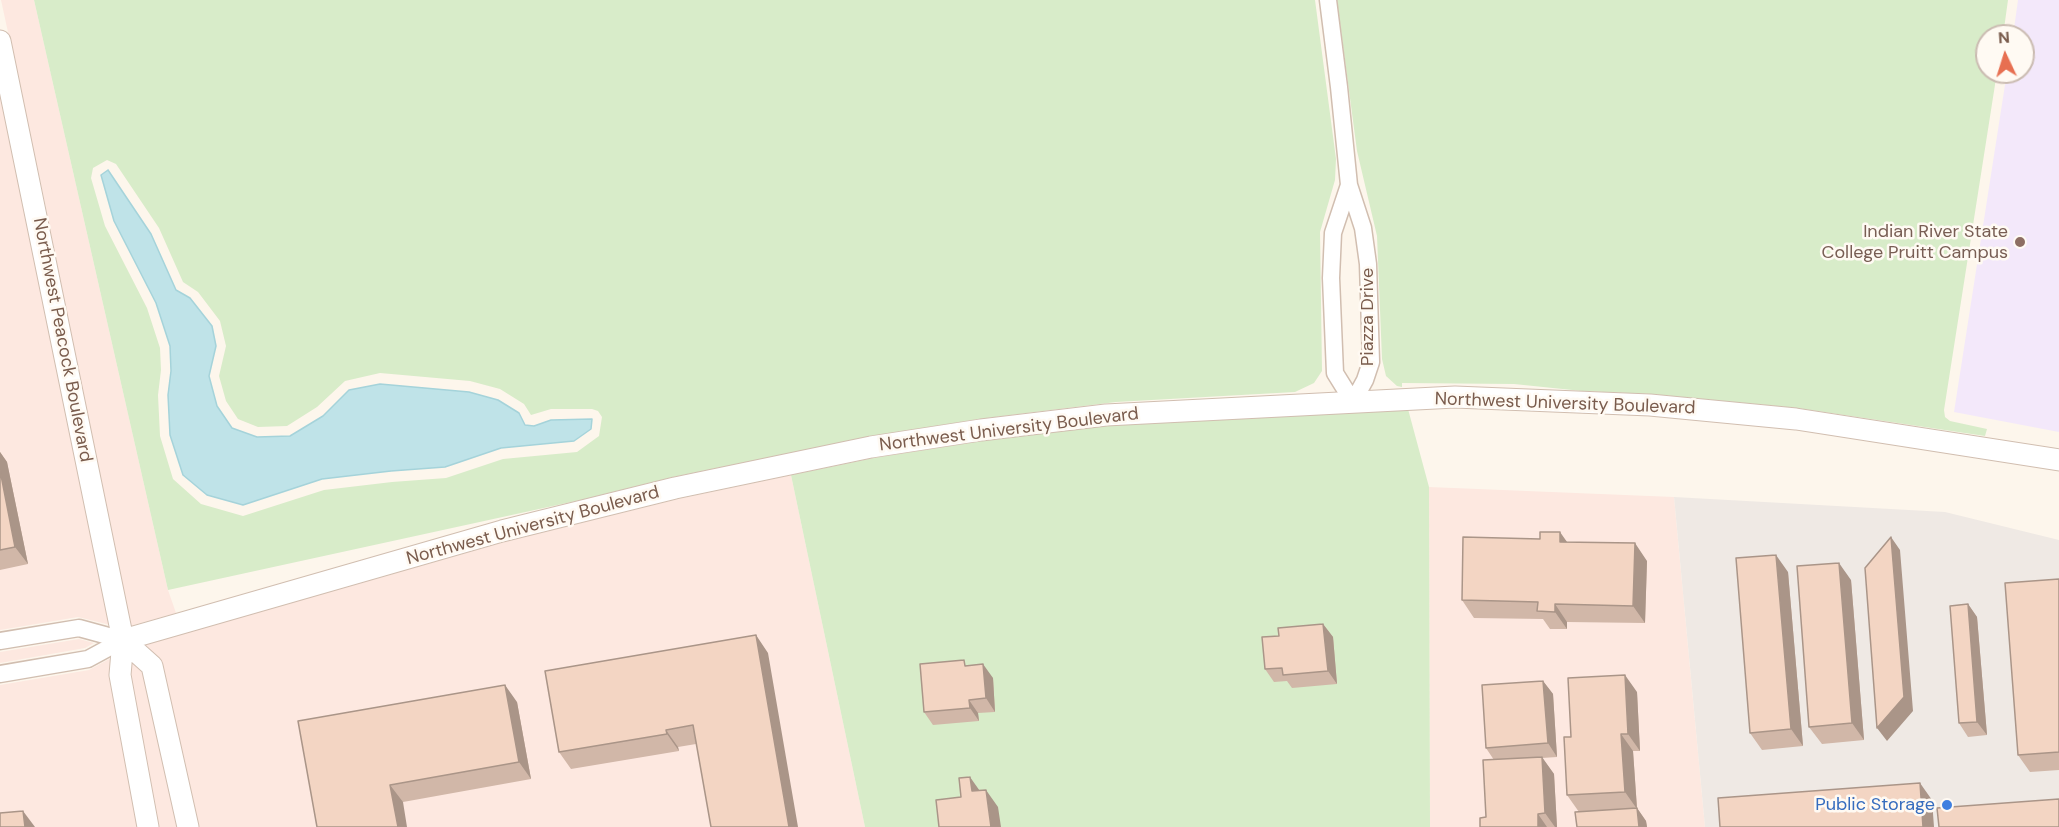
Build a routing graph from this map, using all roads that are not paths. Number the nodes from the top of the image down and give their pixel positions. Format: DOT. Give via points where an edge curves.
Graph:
graph roads {
  1 [pos="1328,0"];
  2 [pos="0,40"];
  3 [pos="1348,185"];
  4 [pos="1353,402"];
  5 [pos="2059,460"];
  6 [pos="0,640"];
  7 [pos="123,640"];
  8 [pos="0,674"];
  9 [pos="148,827"];
  10 [pos="188,827"];
  1 -- 3 [label="street, Piazza Drive"];
  2 -- 7 [label="street, Northwest Peacock Boulevard"];
  3 -- 4 [label="street, Piazza Drive" via="1366,246 1371,362"];
  3 -- 4 [label="street, Piazza Drive" via="1334,233 1331,279 1335,373"];
  4 -- 5 [label="street, Northwest University Boulevard" via="1455,397 1650,405 1796,419"];
  4 -- 7 [label="street, Northwest University Boulevard" via="1106,415 871,447 675,488 502,531"];
  6 -- 7 [label="street" via="79,628"];
  7 -- 8 [label="street" via="88,659"];
  7 -- 9 [label="street, Northwest Peacock Boulevard" via="120,675"];
  7 -- 10 [label="street" via="152,666"];
}
